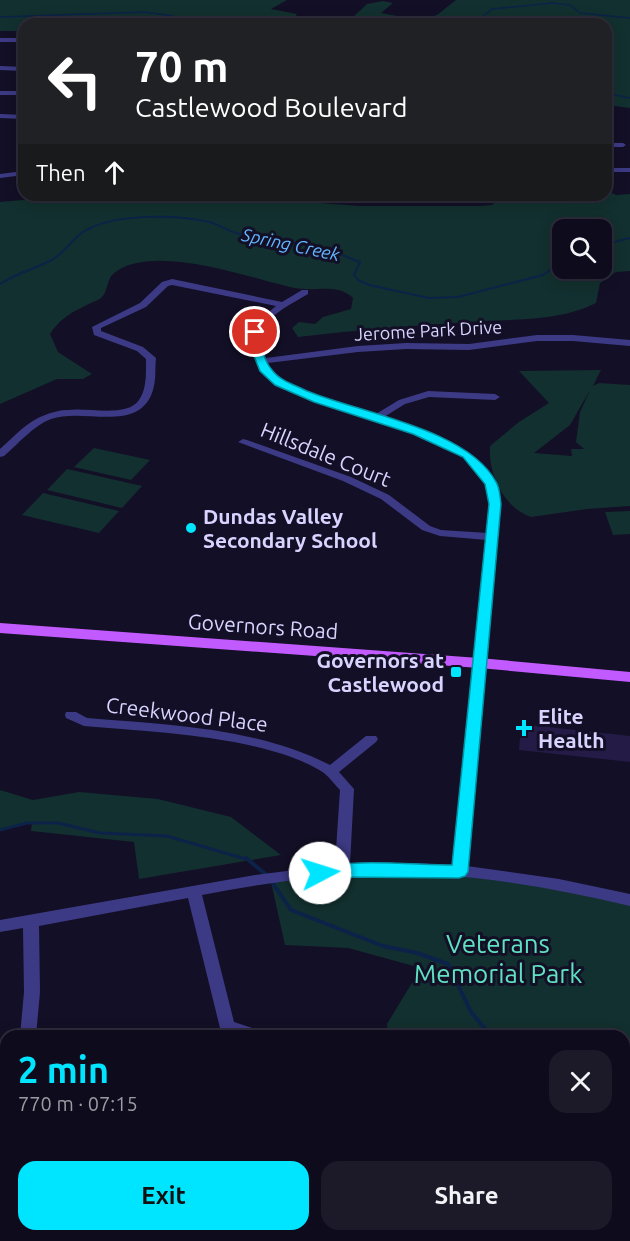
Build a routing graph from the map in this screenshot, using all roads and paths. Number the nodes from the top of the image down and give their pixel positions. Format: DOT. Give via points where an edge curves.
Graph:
graph roads {
  1 [pos="0,40"];
  2 [pos="18,40"];
  3 [pos="0,68"];
  4 [pos="10,68"];
  5 [pos="18,69"];
  6 [pos="5,75"];
  7 [pos="0,93"];
  8 [pos="18,93"];
  9 [pos="0,116"];
  10 [pos="18,117"];
  11 [pos="612,145"];
  12 [pos="623,145"];
  13 [pos="612,170"];
  14 [pos="630,170"];
  15 [pos="18,174"];
  16 [pos="0,176"];
  17 [pos="305,292"];
  18 [pos="284,305"];
  19 [pos="630,343"];
  20 [pos="263,361"];
  21 [pos="495,397"];
  22 [pos="376,418"];
  23 [pos="243,442"];
  24 [pos="0,454"];
  25 [pos="492,537"];
  26 [pos="0,628"];
  27 [pos="479,663"];
  28 [pos="630,677"];
  29 [pos="71,715"];
  30 [pos="371,740"];
  31 [pos="332,771"];
  32 [pos="342,870"];
  33 [pos="459,872"];
  34 [pos="194,891"];
  35 [pos="630,900"];
  36 [pos="31,921"];
  37 [pos="0,926"];
  38 [pos="29,1030"];
  39 [pos="236,1030"];
  1 -- 2 [label="street"];
  3 -- 4 [label="street"];
  4 -- 5 [label="street"];
  4 -- 6 [label="street"];
  7 -- 8 [label="street"];
  9 -- 10 [label="street"];
  11 -- 12 [label="street"];
  13 -- 14 [label="street"];
  15 -- 16 [label="street"];
  17 -- 18 [label="street"];
  18 -- 20 [label="street" via="255,332"];
  18 -- 24 [label="street" via="172,282 165,284 143,305 96,327 97,333 140,349 151,358 151,375 142,405 134,412 70,412 48,417"];
  19 -- 20 [label="street, Jerome Park Drive" via="537,338 469,347 406,346"];
  20 -- 22 [label="street" via="266,371 296,391"];
  21 -- 22 [label="street" via="428,394 414,397"];
  22 -- 25 [label="street" via="417,431 467,455 491,483 495,504"];
  23 -- 25 [label="street, Hillsdale Court" via="385,496 426,528 440,533"];
  25 -- 27 [label="street"];
  26 -- 27 [label="main road, Governors Road"];
  27 -- 28 [label="main road, Governors Road"];
  27 -- 33 [label="street"];
  29 -- 31 [label="street, Creekwood Place" via="84,722 238,739 280,748"];
  30 -- 31 [label="street"];
  31 -- 32 [label="street" via="347,789"];
  32 -- 33 [label="street"];
  32 -- 34 [label="street"];
  33 -- 35 [label="street"];
  34 -- 36 [label="street"];
  34 -- 39 [label="street" via="227,1027"];
  36 -- 37 [label="street"];
  36 -- 38 [label="street"];
}
